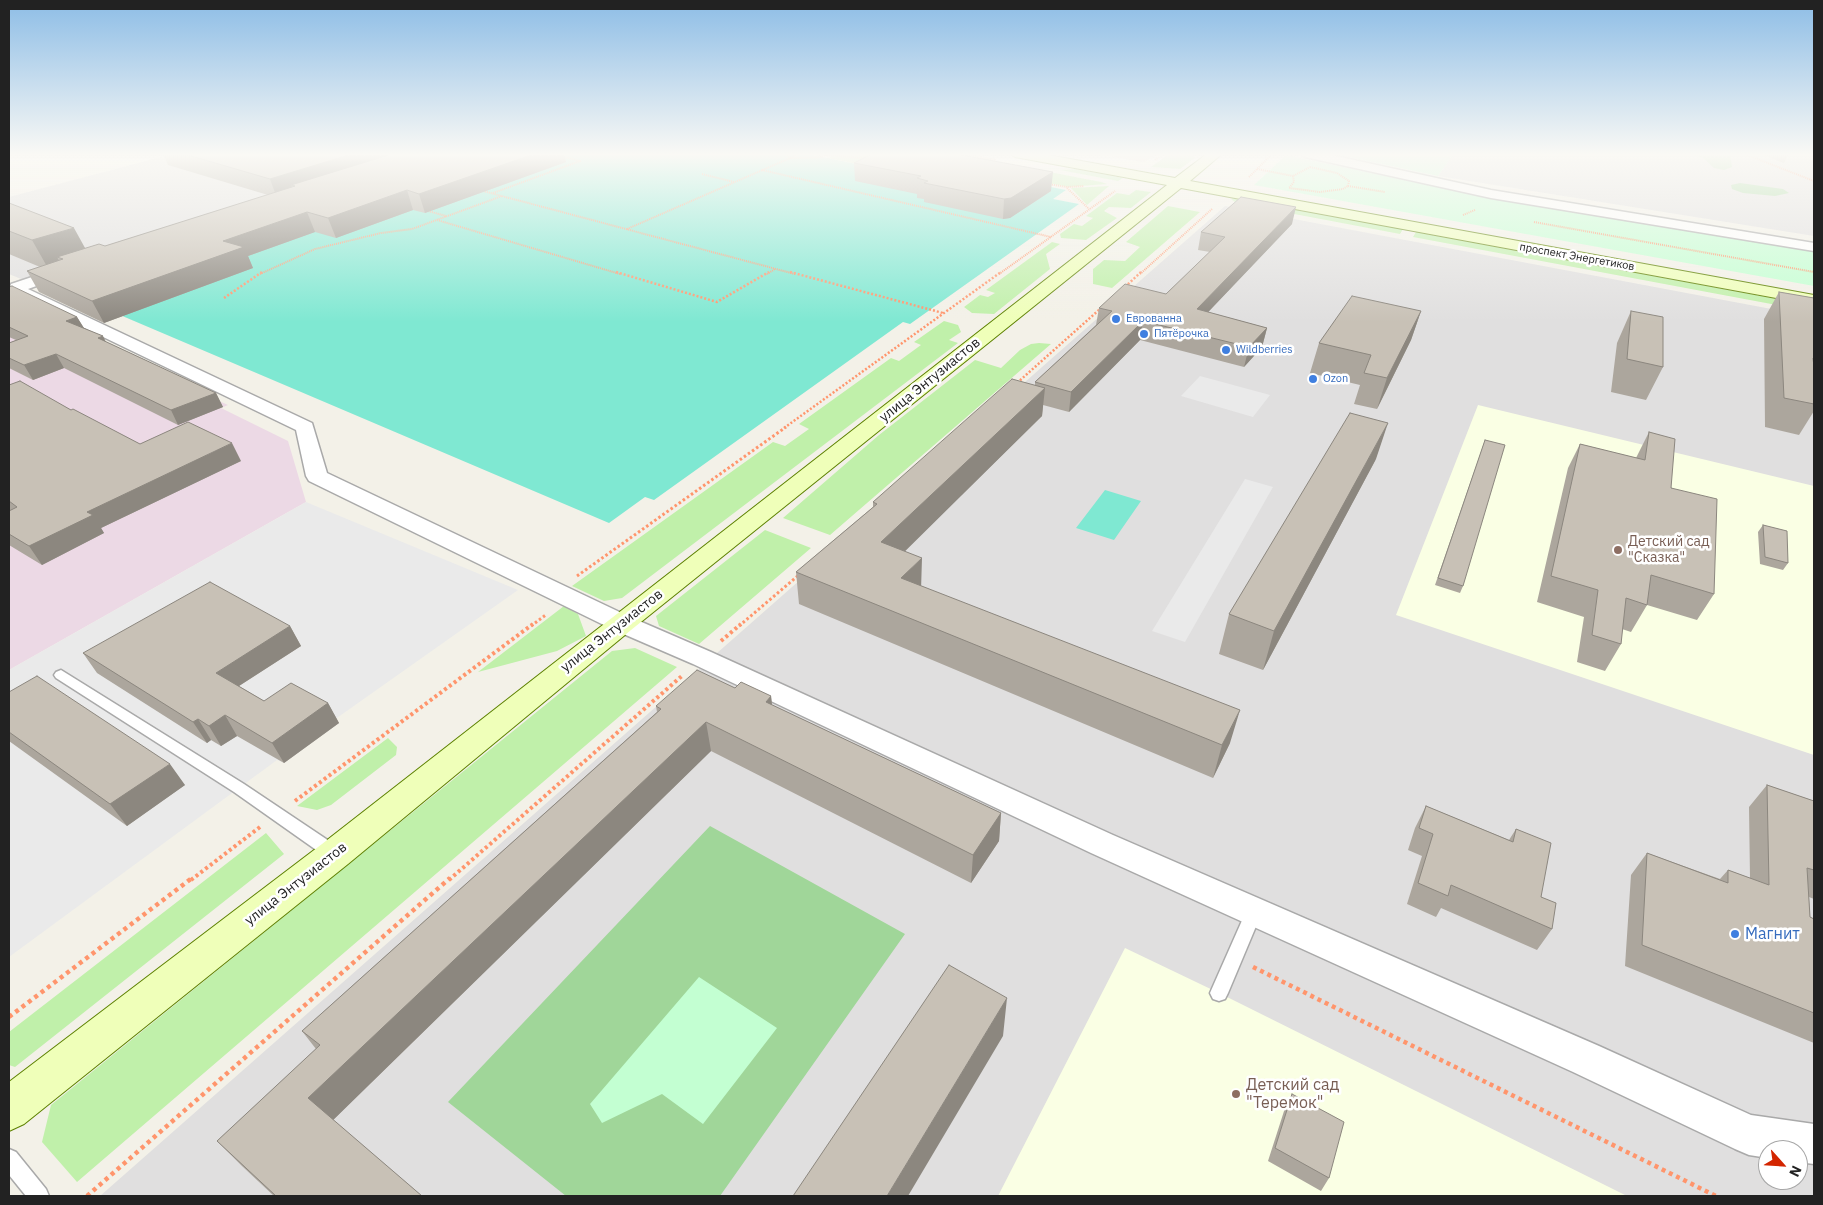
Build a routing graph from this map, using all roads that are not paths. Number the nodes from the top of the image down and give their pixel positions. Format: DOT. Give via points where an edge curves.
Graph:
graph roads {
  1 [pos="1145,209"];
  2 [pos="1341,209"];
  3 [pos="1356,209"];
  4 [pos="1584,209"];
  5 [pos="1814,247"];
  6 [pos="90,263"];
  7 [pos="1814,289"];
  8 [pos="1814,300"];
  9 [pos="620,623"];
  10 [pos="61,675"];
  11 [pos="334,854"];
  12 [pos="1254,912"];
  13 [pos="1219,993"];
  14 [pos="9,1108"];
  15 [pos="1814,1144"];
  16 [pos="9,1159"];
  17 [pos="39,1196"];
  1 -- 9 [label="main road, улица Энтузиастов"];
  2 -- 8 [label="main road, проспект Энергетиков"];
  3 -- 7 [label="main road, проспект Энергетиков"];
  4 -- 5 [label="street"];
  6 -- 9 [label="street" via="17,287 18,290 305,427 317,476"];
  9 -- 11 [label="main road, улица Энтузиастов"];
  9 -- 12 [label="street"];
  10 -- 11 [label="lane" via="239,788"];
  11 -- 14 [label="main road, улица Энтузиастов"];
  12 -- 13 [label="lane"];
  12 -- 15 [label="street" via="1749,1135"];
  16 -- 17 [label="lane"];
}
